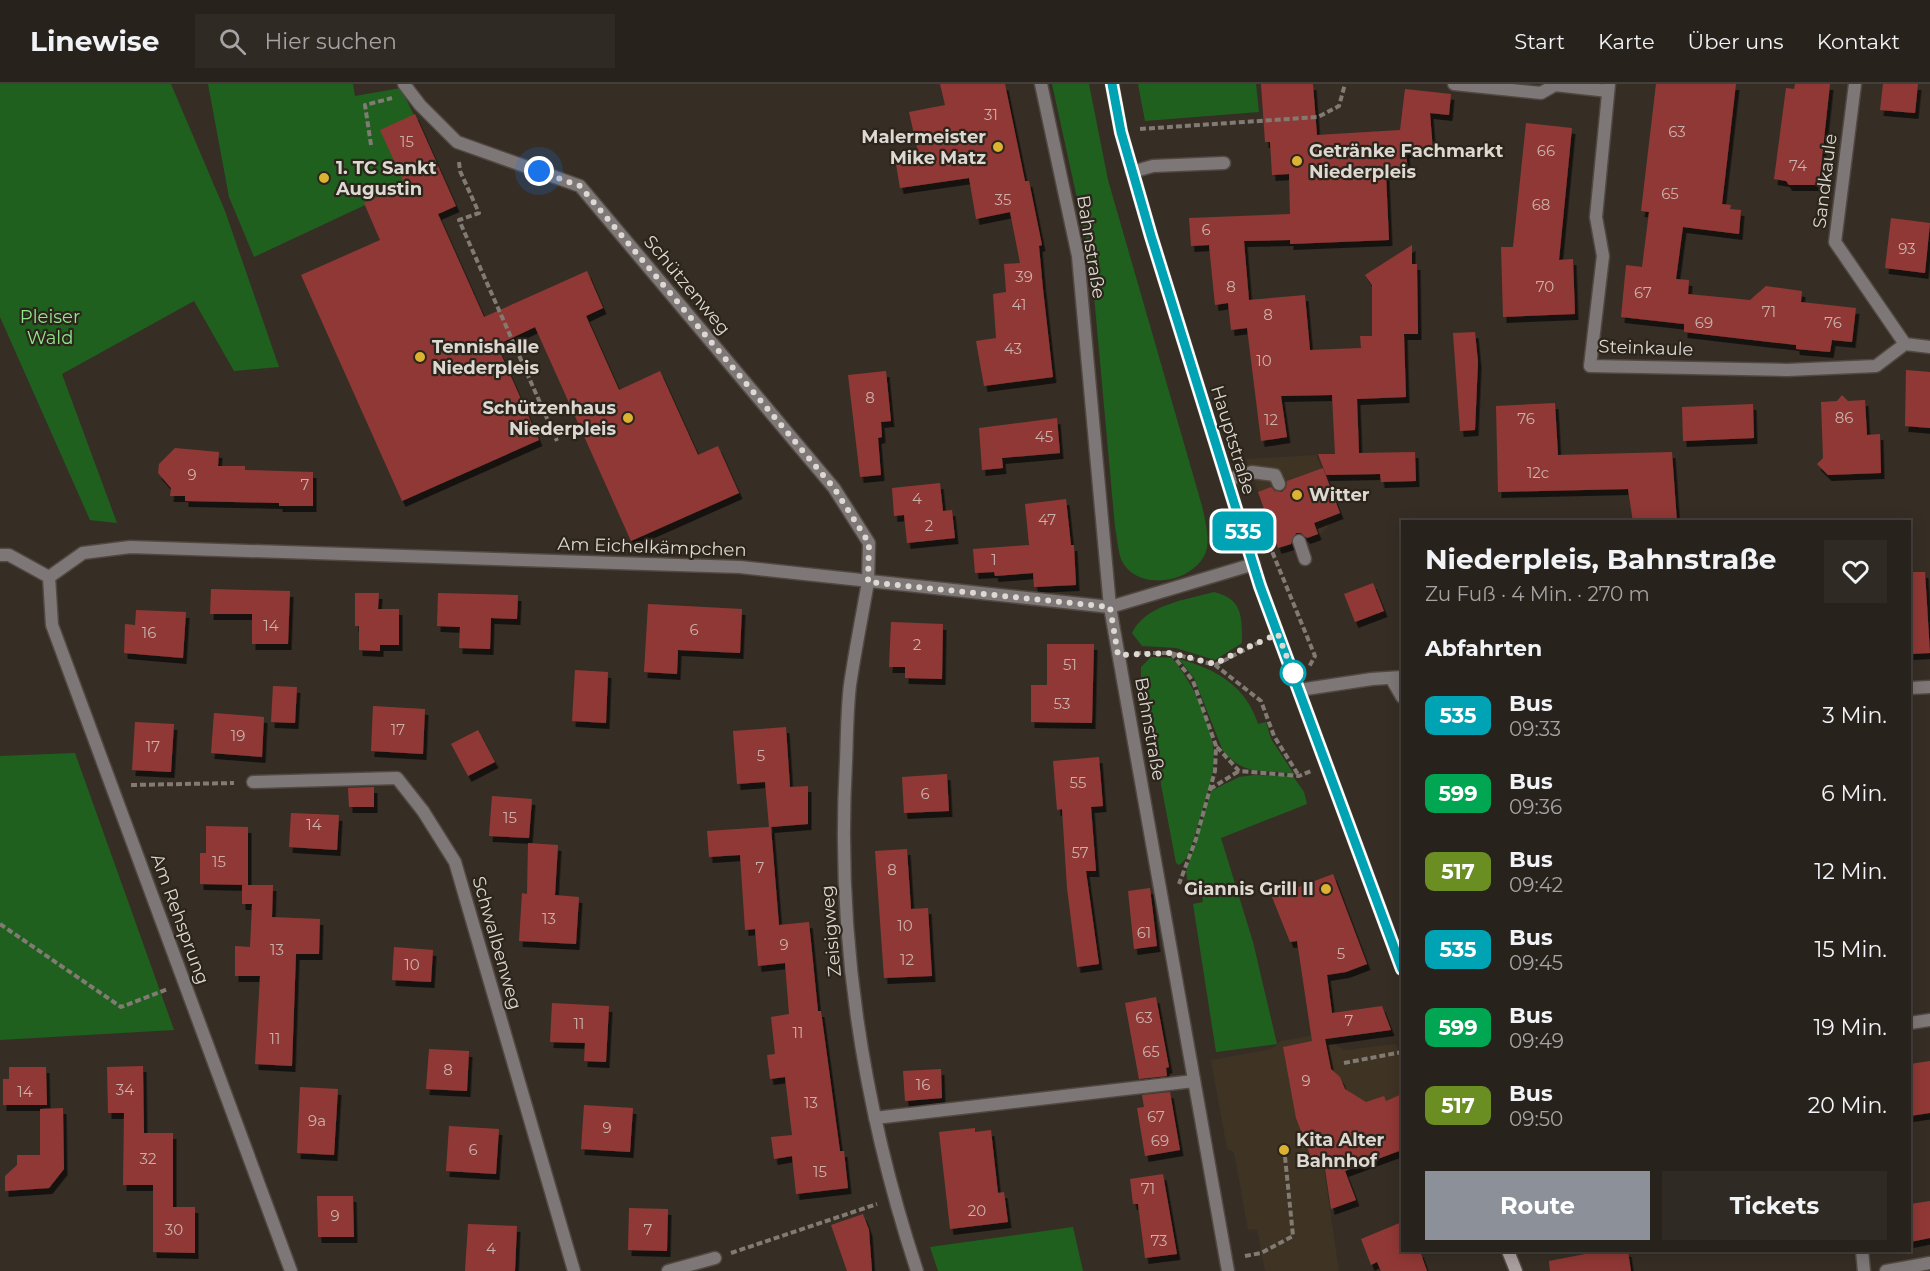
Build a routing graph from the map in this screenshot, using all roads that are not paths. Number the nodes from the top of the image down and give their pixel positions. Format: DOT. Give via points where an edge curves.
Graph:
graph roads {
  1 [pos="1041,84"];
  2 [pos="1112,84"];
  3 [pos="1454,84"];
  4 [pos="1855,84"];
  5 [pos="1555,85"];
  6 [pos="1609,88"];
  7 [pos="407,89"];
  8 [pos="1224,163"];
  9 [pos="1132,172"];
  10 [pos="1905,344"];
  11 [pos="1930,347"];
  12 [pos="1227,480"];
  13 [pos="1279,484"];
  14 [pos="1299,541"];
  15 [pos="0,555"];
  16 [pos="1305,559"];
  17 [pos="1254,564"];
  18 [pos="49,577"];
  19 [pos="868,582"];
  20 [pos="1110,607"];
  21 [pos="1396,678"];
  22 [pos="1930,687"];
  23 [pos="1911,688"];
  24 [pos="1299,690"];
  25 [pos="1401,695"];
  26 [pos="253,782"];
  27 [pos="1401,966"];
  28 [pos="1930,1020"];
  29 [pos="1911,1023"];
  30 [pos="1194,1081"];
  31 [pos="875,1118"];
  32 [pos="1508,1252"];
  33 [pos="1862,1252"];
  34 [pos="716,1258"];
  35 [pos="1930,1263"];
  36 [pos="1227,1265"];
  37 [pos="291,1271"];
  38 [pos="574,1271"];
  39 [pos="668,1271"];
  40 [pos="917,1271"];
  41 [pos="1515,1271"];
  42 [pos="1864,1271"];
  43 [pos="1886,1271"];
  1 -- 20 [label="street, Bahnstraße" via="1078,256"];
  2 -- 9 [label="main road, Hauptstraße"];
  3 -- 5 [label="street" via="1541,93"];
  4 -- 10 [label="street, Sandkaule" via="1835,242"];
  5 -- 6 [label="street"];
  6 -- 10 [label="street, Steinkaule" via="1596,217 1603,256 1590,366 1787,370 1876,366"];
  7 -- 19 [label="street, Schützenweg" via="457,142 580,186 834,488 869,543"];
  8 -- 9 [label="street" via="1153,166"];
  9 -- 12 [label="main road, Hauptstraße"];
  10 -- 11 [label="street"];
  12 -- 13 [label="street" via="1251,472 1275,475"];
  12 -- 17 [label="main road, Hauptstraße"];
  14 -- 16 [label="street"];
  15 -- 18 [label="street" via="9,555"];
  17 -- 20 [label="street, Am Eichelkämpchen"];
  17 -- 24 [label="main road, Hauptstraße"];
  18 -- 19 [label="street, Am Eichelkämpchen" via="83,553 130,547 740,567"];
  18 -- 37 [label="street, Am Rehsprung" via="52,625"];
  19 -- 20 [label="street, Am Eichelkämpchen"];
  19 -- 31 [label="street, Zeisigweg" via="850,687 843,832 848,952"];
  20 -- 30 [label="street, Bahnstraße"];
  21 -- 24 [label="street"];
  21 -- 25 [label="street"];
  22 -- 23 [label="street"];
  24 -- 27 [label="main road, Hauptstraße"];
  26 -- 38 [label="street, Schwalbenweg" via="397,778 423,811 455,862"];
  28 -- 29 [label="street"];
  30 -- 31 [label="street"];
  30 -- 36 [label="street, Bahnstraße"];
  31 -- 40 [label="street, Zeisigweg" via="894,1199"];
  32 -- 41 [label="main road"];
  33 -- 42 [label="street"];
  34 -- 39 [label="street"];
  35 -- 43 [label="street"];
}
